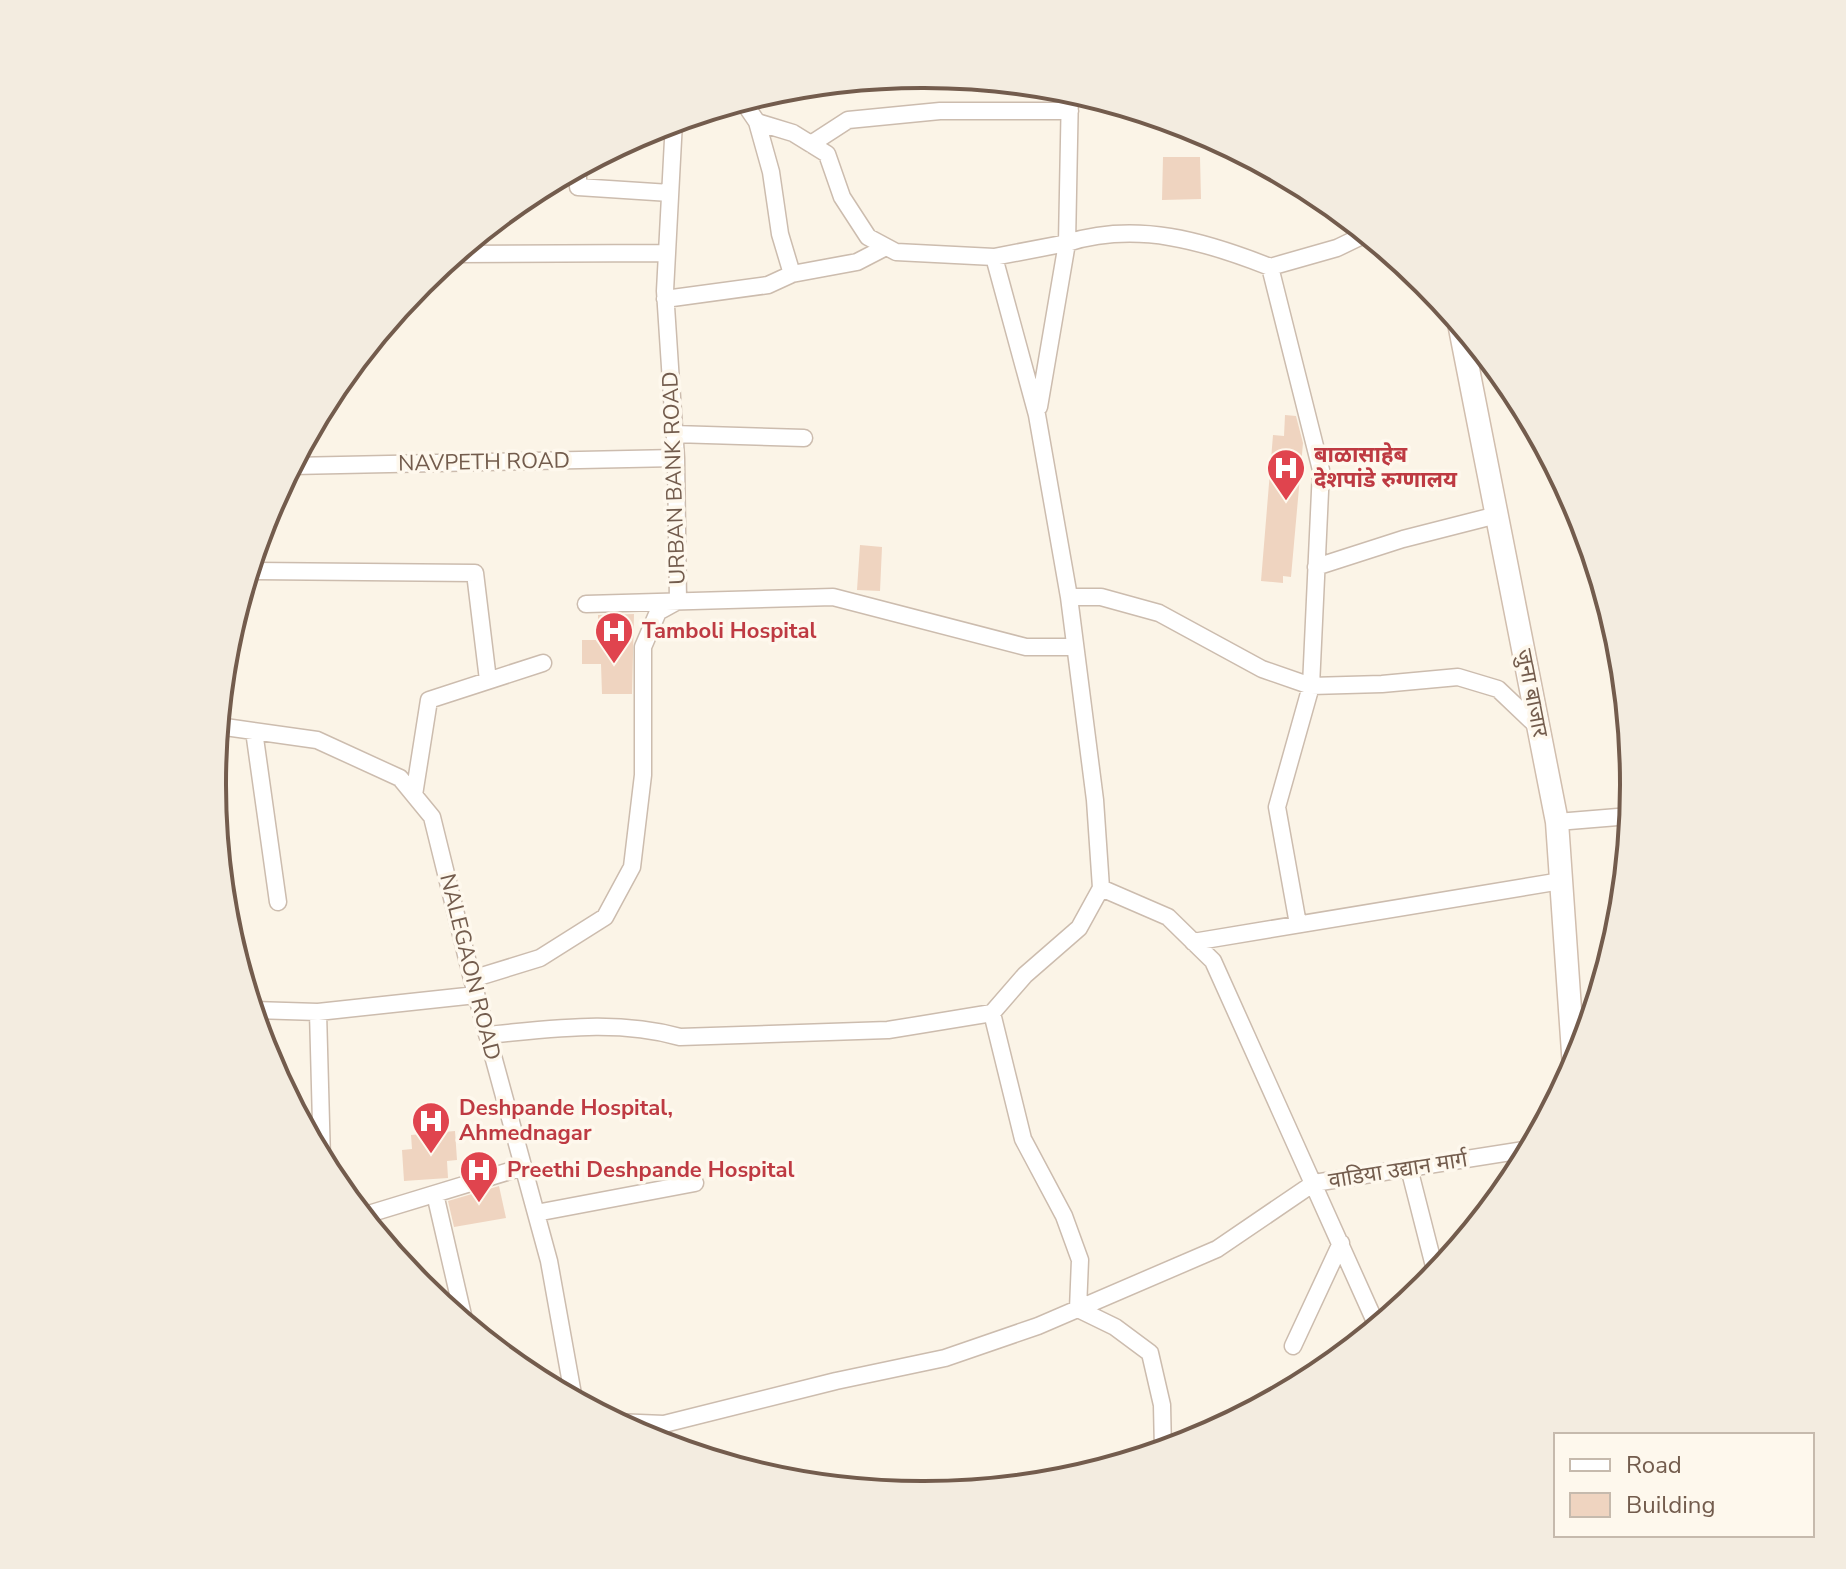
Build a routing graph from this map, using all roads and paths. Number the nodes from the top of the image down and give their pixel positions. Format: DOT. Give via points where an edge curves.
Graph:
graph roads {
  1 [pos="1070,104"];
  2 [pos="749,110"];
  3 [pos="1070,111"];
  4 [pos="757,122"];
  5 [pos="673,135"];
  6 [pos="811,144"];
  7 [pos="578,179"];
  8 [pos="670,193"];
  9 [pos="1356,239"];
  10 [pos="1067,243"];
  11 [pos="886,247"];
  12 [pos="667,253"];
  13 [pos="473,254"];
  14 [pos="994,257"];
  15 [pos="1270,267"];
  16 [pos="792,274"];
  17 [pos="665,299"];
  18 [pos="1463,345"];
  19 [pos="1037,415"];
  20 [pos="674,434"];
  21 [pos="804,438"];
  22 [pos="676,458"];
  23 [pos="304,466"];
  24 [pos="1497,515"];
  25 [pos="1316,567"];
  26 [pos="260,571"];
  27 [pos="1069,597"];
  28 [pos="678,601"];
  29 [pos="586,604"];
  30 [pos="1075,647"];
  31 [pos="543,663"];
  32 [pos="488,680"];
  33 [pos="1311,686"];
  34 [pos="1538,727"];
  35 [pos="229,728"];
  36 [pos="254,731"];
  37 [pos="414,795"];
  38 [pos="1619,817"];
  39 [pos="1557,822"];
  40 [pos="1561,881"];
  41 [pos="1101,888"];
  42 [pos="278,902"];
  43 [pos="1298,924"];
  44 [pos="1193,942"];
  45 [pos="474,987"];
  46 [pos="264,1010"];
  47 [pos="318,1012"];
  48 [pos="992,1013"];
  49 [pos="487,1035"];
  50 [pos="1572,1036"];
  51 [pos="321,1135"];
  52 [pos="1514,1151"];
  53 [pos="523,1167"];
  54 [pos="1409,1168"];
  55 [pos="695,1183"];
  56 [pos="1314,1183"];
  57 [pos="435,1194"];
  58 [pos="373,1213"];
  59 [pos="536,1213"];
  60 [pos="1341,1243"];
  61 [pos="1432,1259"];
  62 [pos="461,1305"];
  63 [pos="1078,1309"];
  64 [pos="1373,1316"];
  65 [pos="1293,1346"];
  66 [pos="571,1386"];
  67 [pos="646,1423"];
  68 [pos="1163,1438"];
  1 -- 3 [label="street"];
  2 -- 4 [label="street"];
  3 -- 6 [label="street" via="940,111 848,120"];
  3 -- 10 [label="street"];
  4 -- 6 [label="street"];
  4 -- 16 [label="street"];
  5 -- 8 [label="street, URBAN BANK ROAD"];
  6 -- 11 [label="street" via="827,154 842,197 868,237"];
  7 -- 8 [label="street" via="578,187"];
  8 -- 12 [label="street, URBAN BANK ROAD"];
  9 -- 15 [label="street"];
  10 -- 14 [label="street"];
  10 -- 15 [label="street" via="1139,232 1216,246"];
  10 -- 19 [label="street"];
  11 -- 14 [label="street" via="896,252"];
  11 -- 16 [label="street" via="857,262"];
  12 -- 13 [label="street"];
  12 -- 17 [label="street, URBAN BANK ROAD"];
  14 -- 19 [label="street"];
  15 -- 25 [label="street" via="1321,470"];
  16 -- 17 [label="street" via="768,285"];
  17 -- 20 [label="street, URBAN BANK ROAD"];
  18 -- 24 [label="street, जुना बाजार"];
  19 -- 27 [label="street"];
  20 -- 21 [label="street"];
  20 -- 22 [label="street, URBAN BANK ROAD"];
  22 -- 23 [label="street, NAVPETH ROAD"];
  22 -- 28 [label="street, URBAN BANK ROAD"];
  24 -- 25 [label="street"];
  24 -- 34 [label="street, जुना बाजार"];
  25 -- 33 [label="street"];
  26 -- 32 [label="street" via="475,573"];
  27 -- 30 [label="street"];
  27 -- 33 [label="street" via="1101,597 1159,613 1262,669"];
  28 -- 29 [label="street"];
  28 -- 30 [label="street" via="833,597 1014,644"];
  28 -- 45 [label="street, URBAN BANK ROAD" via="658,612 643,647 643,775 632,867 605,917 540,958"];
  30 -- 41 [label="street"];
  31 -- 32 [label="street"];
  32 -- 37 [label="street" via="429,700"];
  33 -- 34 [label="street" via="1458,677 1498,689"];
  33 -- 43 [label="street" via="1277,807"];
  34 -- 39 [label="street, जुना बाजार"];
  35 -- 36 [label="street, NALEGAON ROAD"];
  36 -- 37 [label="street, NALEGAON ROAD" via="317,740 400,778"];
  36 -- 42 [label="street"];
  37 -- 45 [label="street, NALEGAON ROAD" via="432,817"];
  38 -- 39 [label="street"];
  39 -- 40 [label="street, जुना बाजार"];
  40 -- 43 [label="street"];
  40 -- 50 [label="street, जुना बाजार"];
  41 -- 44 [label="street" via="1168,917"];
  41 -- 48 [label="street" via="1079,928 1025,975"];
  43 -- 44 [label="street"];
  44 -- 56 [label="street" via="1213,961"];
  45 -- 47 [label="street, URBAN BANK ROAD"];
  45 -- 49 [label="street, NALEGAON ROAD"];
  46 -- 47 [label="street, URBAN BANK ROAD"];
  47 -- 51 [label="street"];
  48 -- 49 [label="street" via="888,1030 680,1037 597,1025"];
  48 -- 63 [label="street" via="1023,1139 1064,1216 1080,1260"];
  49 -- 53 [label="street, NALEGAON ROAD"];
  52 -- 54 [label="street, वाडिया उद्यान मार्ग"];
  53 -- 57 [label="street"];
  53 -- 59 [label="street, NALEGAON ROAD"];
  54 -- 56 [label="street, वाडिया उद्यान मार्ग"];
  54 -- 61 [label="street"];
  55 -- 59 [label="street"];
  56 -- 60 [label="street"];
  56 -- 63 [label="street" via="1217,1249"];
  57 -- 58 [label="street"];
  57 -- 62 [label="street"];
  59 -- 66 [label="street, NALEGAON ROAD"];
  60 -- 64 [label="street"];
  60 -- 65 [label="street"];
  63 -- 67 [label="street" via="945,1358 664,1424"];
  63 -- 68 [label="street" via="1150,1353 1162,1405"];
}
